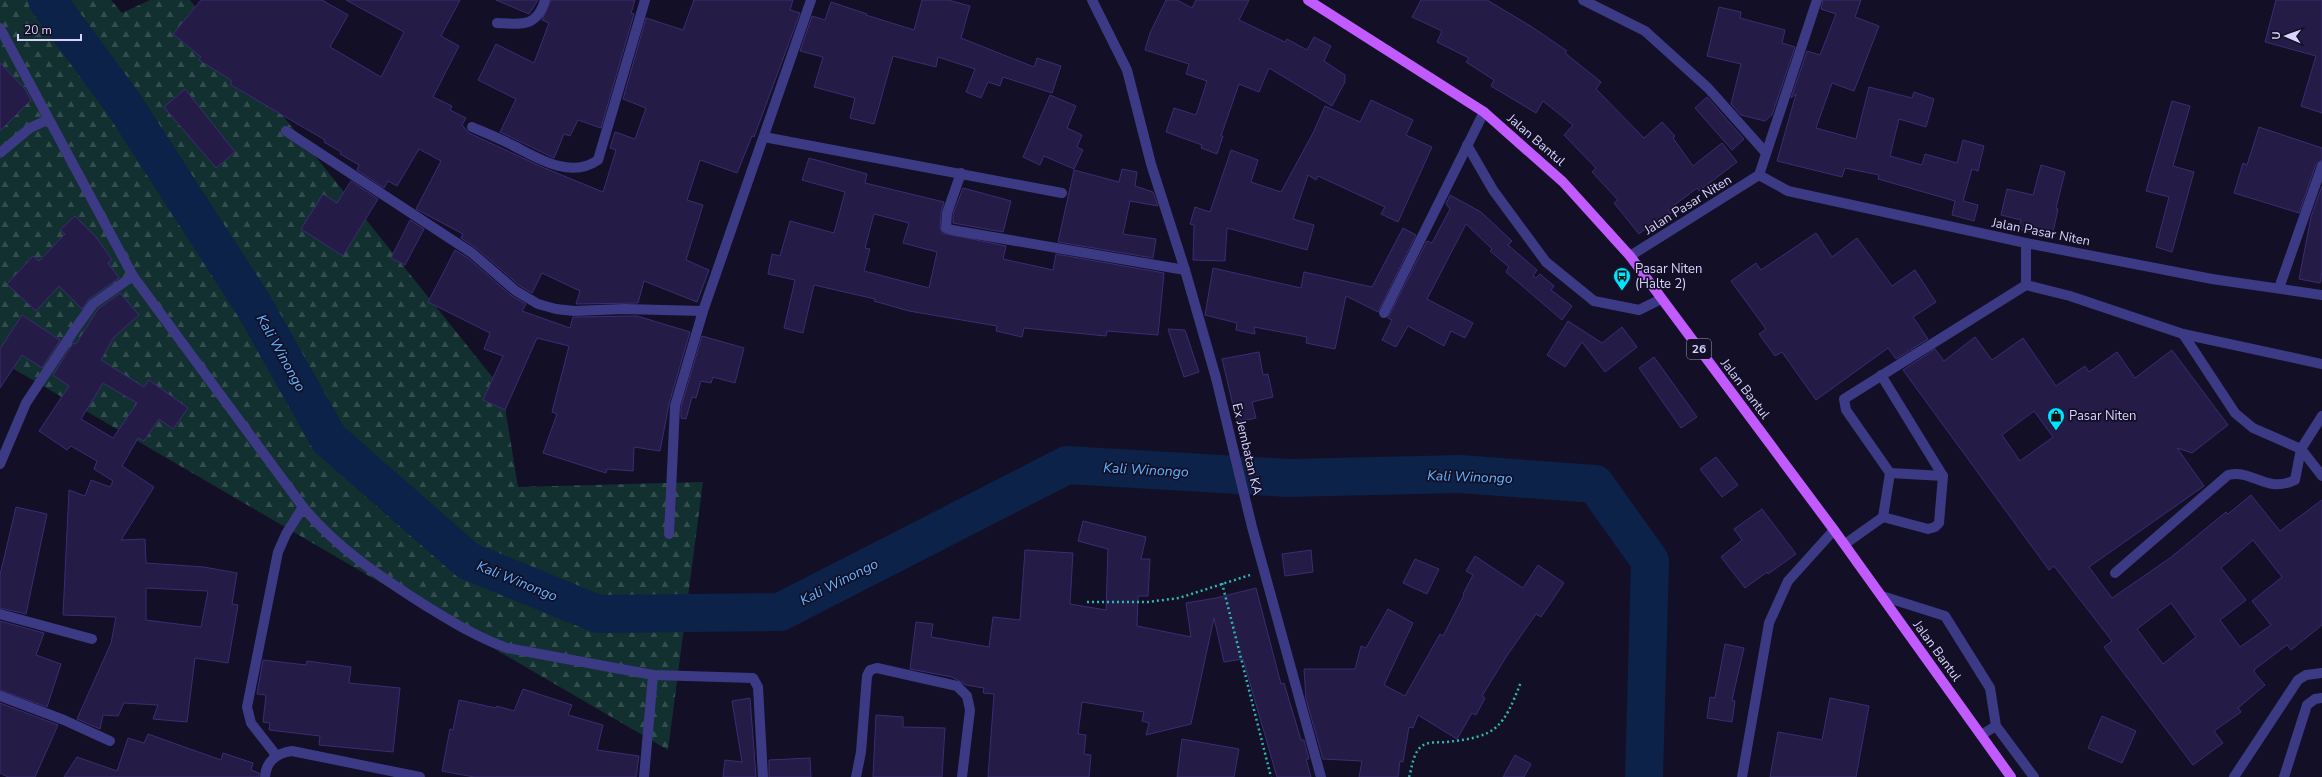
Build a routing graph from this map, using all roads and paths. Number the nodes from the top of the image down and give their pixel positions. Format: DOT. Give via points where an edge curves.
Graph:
graph roads {
  1 [pos="545,0"];
  2 [pos="645,0"];
  3 [pos="811,0"];
  4 [pos="1092,0"];
  5 [pos="1308,0"];
  6 [pos="1583,0"];
  7 [pos="1818,0"];
  8 [pos="497,23"];
  9 [pos="0,28"];
  10 [pos="1484,112"];
  11 [pos="47,120"];
  12 [pos="472,127"];
  13 [pos="286,131"];
  14 [pos="764,136"];
  15 [pos="1467,145"];
  16 [pos="0,153"];
  17 [pos="1766,153"];
  18 [pos="2322,166"];
  19 [pos="960,173"];
  20 [pos="1759,175"];
  21 [pos="1062,193"];
  22 [pos="2026,243"];
  23 [pos="1630,256"];
  24 [pos="1185,270"];
  25 [pos="133,276"];
  26 [pos="2026,285"];
  27 [pos="2279,288"];
  28 [pos="2322,295"];
  29 [pos="1662,299"];
  30 [pos="704,311"];
  31 [pos="1384,313"];
  32 [pos="2183,334"];
  33 [pos="2322,364"];
  34 [pos="1881,375"];
  35 [pos="2322,416"];
  36 [pos="2301,449"];
  37 [pos="0,464"];
  38 [pos="1890,473"];
  39 [pos="1943,476"];
  40 [pos="2322,476"];
  41 [pos="303,507"];
  42 [pos="1883,517"];
  43 [pos="1834,530"];
  44 [pos="669,534"];
  45 [pos="1845,544"];
  46 [pos="1264,571"];
  47 [pos="2115,573"];
  48 [pos="1222,584"];
  49 [pos="1882,596"];
  50 [pos="1087,602"];
  51 [pos="0,614"];
  52 [pos="92,640"];
  53 [pos="2322,673"];
  54 [pos="653,675"];
  55 [pos="1521,682"];
  56 [pos="0,696"];
  57 [pos="2322,698"];
  58 [pos="1996,726"];
  59 [pos="1981,735"];
  60 [pos="110,742"];
  61 [pos="276,755"];
  62 [pos="265,777"];
  63 [pos="420,777"];
  64 [pos="644,777"];
  65 [pos="763,777"];
  66 [pos="856,777"];
  67 [pos="962,777"];
  68 [pos="1271,777"];
  69 [pos="1321,777"];
  70 [pos="1409,777"];
  71 [pos="1742,777"];
  72 [pos="2011,777"];
  73 [pos="2034,777"];
  74 [pos="2234,777"];
  75 [pos="2284,777"];
  1 -- 8 [label="street" via="533,21 522,24"];
  2 -- 12 [label="street" via="598,160 587,167 567,168 535,158"];
  3 -- 14 [label="street"];
  4 -- 24 [label="street, Ex Jembatan KA" via="1127,70 1150,164"];
  5 -- 10 [label="main road, Jalan Bantul / 26"];
  6 -- 17 [label="street" via="1645,31 1708,88"];
  7 -- 17 [label="street"];
  9 -- 11 [label="street"];
  10 -- 15 [label="street"];
  10 -- 23 [label="main road, Jalan Bantul / 26" via="1563,182"];
  11 -- 16 [label="street" via="30,128"];
  11 -- 25 [label="street"];
  13 -- 30 [label="street" via="472,253 516,291 538,304 574,311"];
  14 -- 19 [label="street"];
  14 -- 30 [label="street"];
  15 -- 29 [label="street" via="1493,190 1546,262 1594,301 1639,310"];
  15 -- 31 [label="street"];
  17 -- 20 [label="street"];
  18 -- 27 [label="street"];
  19 -- 21 [label="street"];
  19 -- 24 [label="street" via="947,213 946,228"];
  20 -- 22 [label="street, Jalan Pasar Niten" via="1788,191"];
  20 -- 23 [label="street, Jalan Pasar Niten"];
  22 -- 26 [label="street"];
  22 -- 27 [label="street, Jalan Pasar Niten" via="2212,279"];
  23 -- 29 [label="main road, Jalan Bantul / 26"];
  24 -- 46 [label="street, Ex Jembatan KA" via="1216,378"];
  25 -- 37 [label="street" via="93,304 75,329 26,403"];
  25 -- 41 [label="street"];
  26 -- 32 [label="street" via="2070,296"];
  26 -- 34 [label="street"];
  27 -- 28 [label="street, Jalan Pasar Niten"];
  29 -- 43 [label="main road, Jalan Bantul / 26"];
  30 -- 44 [label="street" via="675,406"];
  32 -- 33 [label="street"];
  32 -- 36 [label="street" via="2235,413 2253,428"];
  34 -- 38 [label="street" via="1850,394 1844,399 1844,405"];
  34 -- 39 [label="street"];
  35 -- 36 [label="street"];
  36 -- 40 [label="street"];
  36 -- 47 [label="street" via="2295,480 2272,485 2238,472 2228,475"];
  38 -- 39 [label="street"];
  38 -- 42 [label="street"];
  39 -- 42 [label="street" via="1939,523 1935,527 1928,529"];
  41 -- 54 [label="street" via="323,531 360,560 409,595 485,640 507,648"];
  41 -- 61 [label="street" via="278,552 247,707 251,723"];
  42 -- 45 [label="street"];
  43 -- 45 [label="main road, Jalan Bantul / 26"];
  43 -- 71 [label="street" via="1788,581 1769,623"];
  45 -- 49 [label="main road, Jalan Bantul / 26"];
  46 -- 48 [label="path"];
  46 -- 69 [label="street, Ex Jembatan KA"];
  48 -- 50 [label="path" via="1179,598 1148,602"];
  48 -- 68 [label="path"];
  49 -- 58 [label="street" via="1945,616 1990,688"];
  49 -- 59 [label="main road, Jalan Bantul / 26"];
  51 -- 52 [label="street"];
  53 -- 74 [label="street" via="2306,675 2298,680"];
  54 -- 64 [label="street"];
  54 -- 65 [label="street" via="755,680 758,687"];
  55 -- 70 [label="path" via="1510,711 1498,727 1468,740 1422,745 1417,750"];
  56 -- 60 [label="street" via="64,720"];
  57 -- 75 [label="street" via="2315,699 2307,705"];
  58 -- 59 [label="street"];
  58 -- 73 [label="street"];
  59 -- 72 [label="main road, Jalan Bantul / 26"];
  61 -- 62 [label="street" via="271,760"];
  61 -- 63 [label="street" via="292,751"];
  66 -- 67 [label="street" via="861,752 867,676 870,670 877,668 957,686 967,696 970,710"];
}
